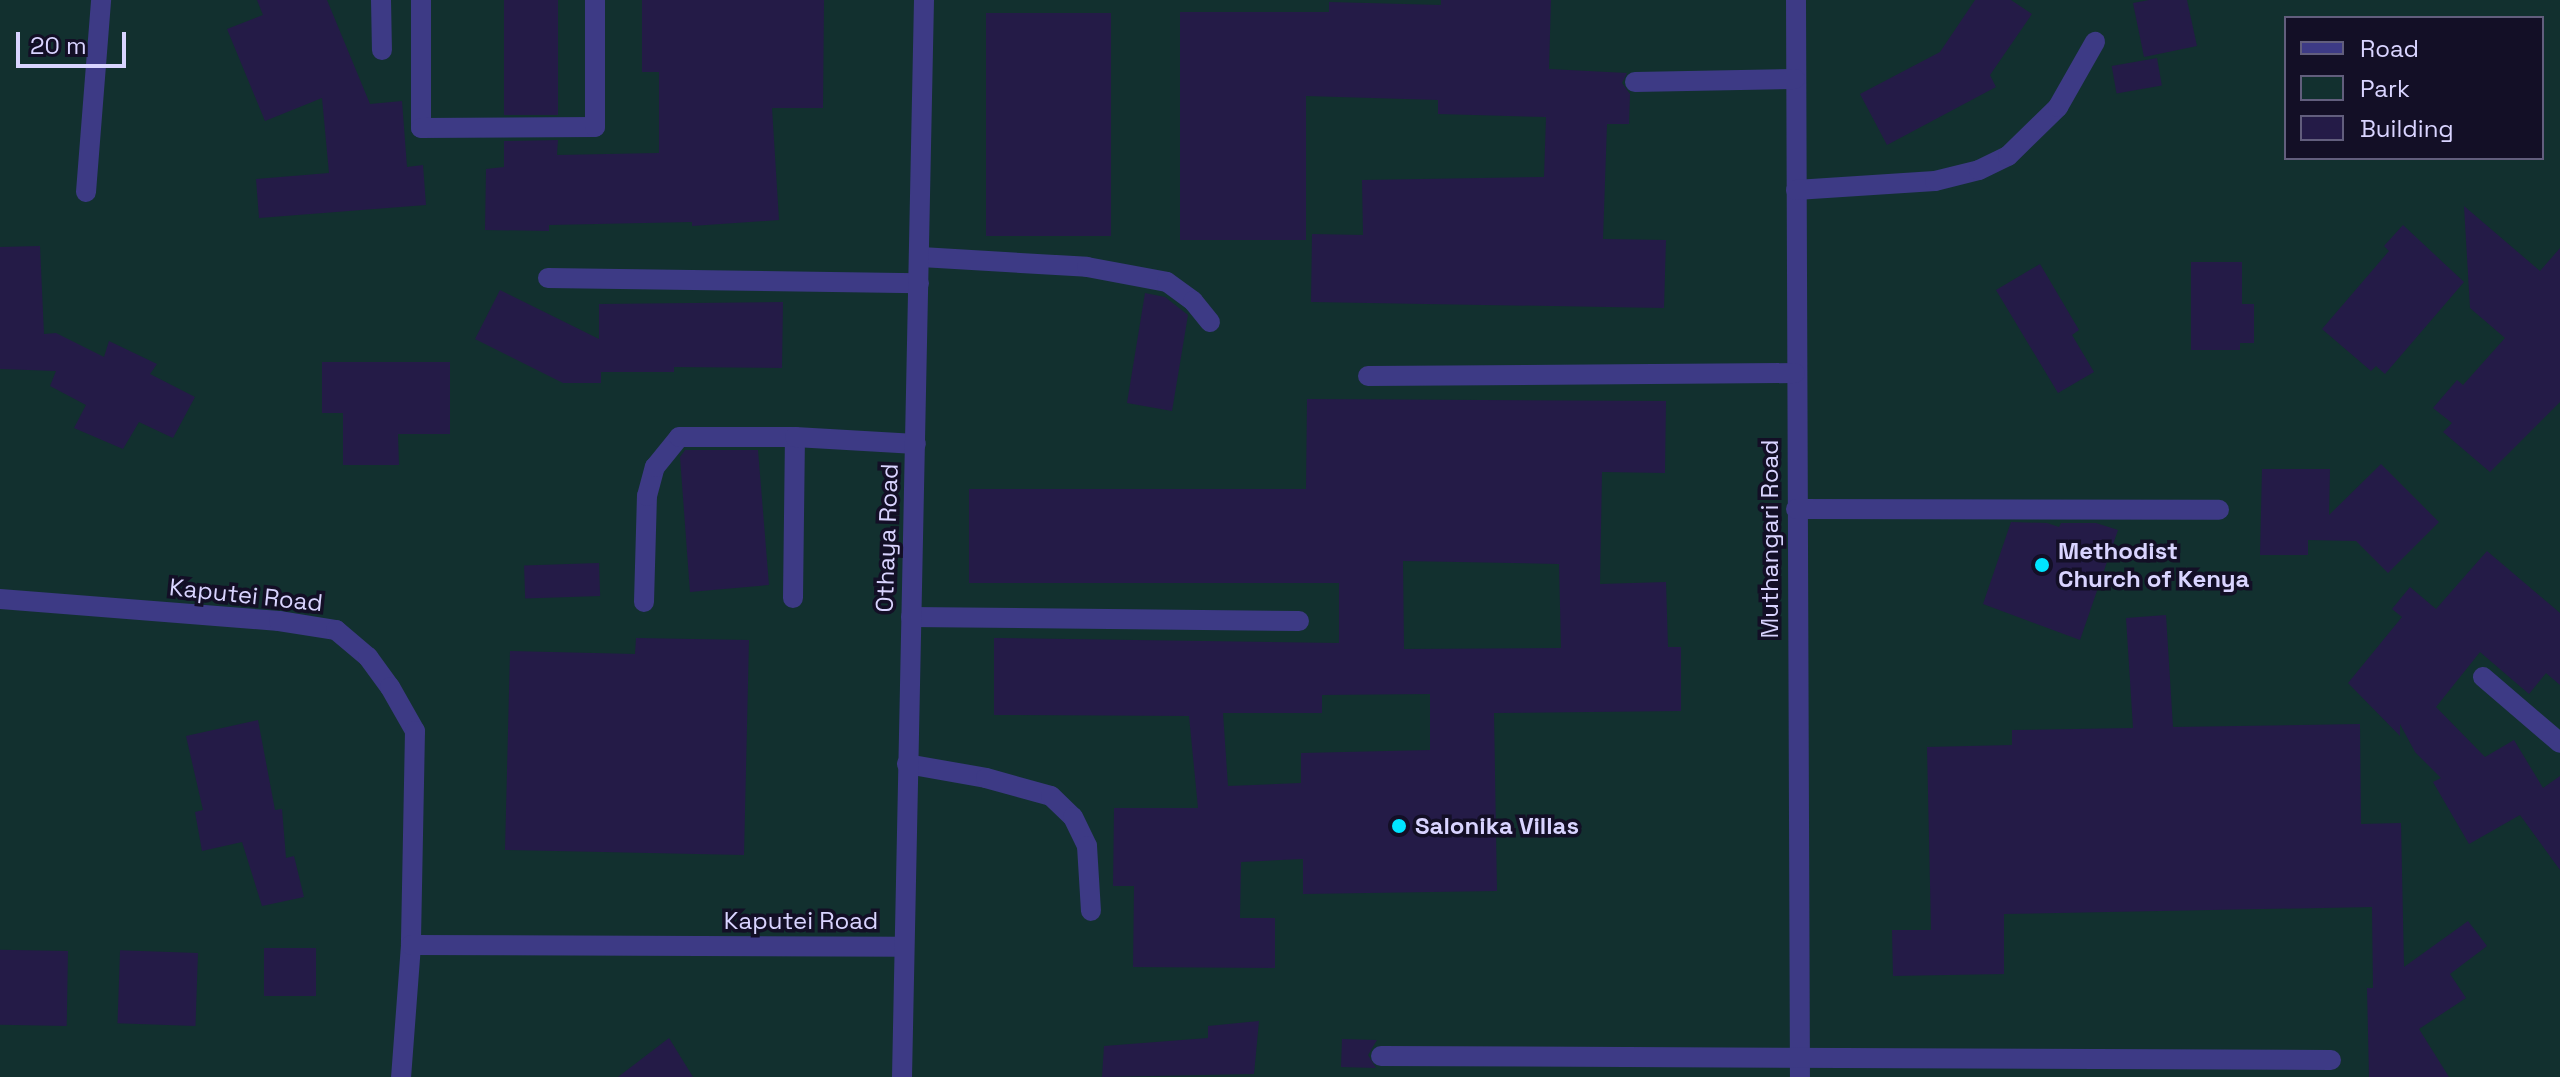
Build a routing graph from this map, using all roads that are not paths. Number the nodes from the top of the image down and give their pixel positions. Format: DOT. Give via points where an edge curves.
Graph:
graph roads {
  1 [pos="101,0"];
  2 [pos="381,0"];
  3 [pos="421,0"];
  4 [pos="595,0"];
  5 [pos="924,0"];
  6 [pos="1796,0"];
  7 [pos="2095,42"];
  8 [pos="382,50"];
  9 [pos="1795,79"];
  10 [pos="1635,82"];
  11 [pos="1796,190"];
  12 [pos="86,192"];
  13 [pos="921,257"];
  14 [pos="548,278"];
  15 [pos="919,283"];
  16 [pos="1210,322"];
  17 [pos="1795,373"];
  18 [pos="1368,376"];
  19 [pos="795,437"];
  20 [pos="916,444"];
  21 [pos="1796,509"];
  22 [pos="2219,510"];
  23 [pos="793,598"];
  24 [pos="0,599"];
  25 [pos="644,602"];
  26 [pos="911,617"];
  27 [pos="1299,621"];
  28 [pos="2483,677"];
  29 [pos="2560,743"];
  30 [pos="907,764"];
  31 [pos="1091,911"];
  32 [pos="411,945"];
  33 [pos="902,947"];
  34 [pos="1381,1056"];
  35 [pos="2331,1060"];
  36 [pos="1799,1067"];
  37 [pos="401,1077"];
  38 [pos="902,1077"];
  1 -- 12 [label="street"];
  2 -- 8 [label="street"];
  3 -- 4 [label="street" via="421,128 595,127"];
  5 -- 13 [label="street, Othaya Road"];
  6 -- 9 [label="street, Muthangari Road"];
  7 -- 11 [label="street" via="2058,107 2008,156 1935,181"];
  9 -- 10 [label="street"];
  9 -- 11 [label="street, Muthangari Road"];
  11 -- 17 [label="street, Muthangari Road"];
  13 -- 15 [label="street, Othaya Road"];
  13 -- 16 [label="street" via="1087,267 1167,282"];
  14 -- 15 [label="street"];
  15 -- 20 [label="street, Othaya Road"];
  17 -- 18 [label="street"];
  17 -- 21 [label="street, Muthangari Road"];
  19 -- 20 [label="street"];
  19 -- 23 [label="street"];
  19 -- 25 [label="street" via="679,437 655,467 647,496"];
  20 -- 26 [label="street, Othaya Road"];
  21 -- 22 [label="street"];
  21 -- 36 [label="street, Muthangari Road"];
  24 -- 32 [label="street, Kaputei Road" via="336,630 368,657 415,731"];
  26 -- 27 [label="street"];
  26 -- 30 [label="street, Othaya Road"];
  28 -- 29 [label="street"];
  30 -- 31 [label="street" via="1051,796 1073,817 1087,846"];
  30 -- 33 [label="street, Othaya Road"];
  32 -- 33 [label="street, Kaputei Road"];
  32 -- 37 [label="street, Kaputei Road"];
  33 -- 38 [label="street, Othaya Road"];
  34 -- 36 [label="street"];
  35 -- 36 [label="street"];
}
